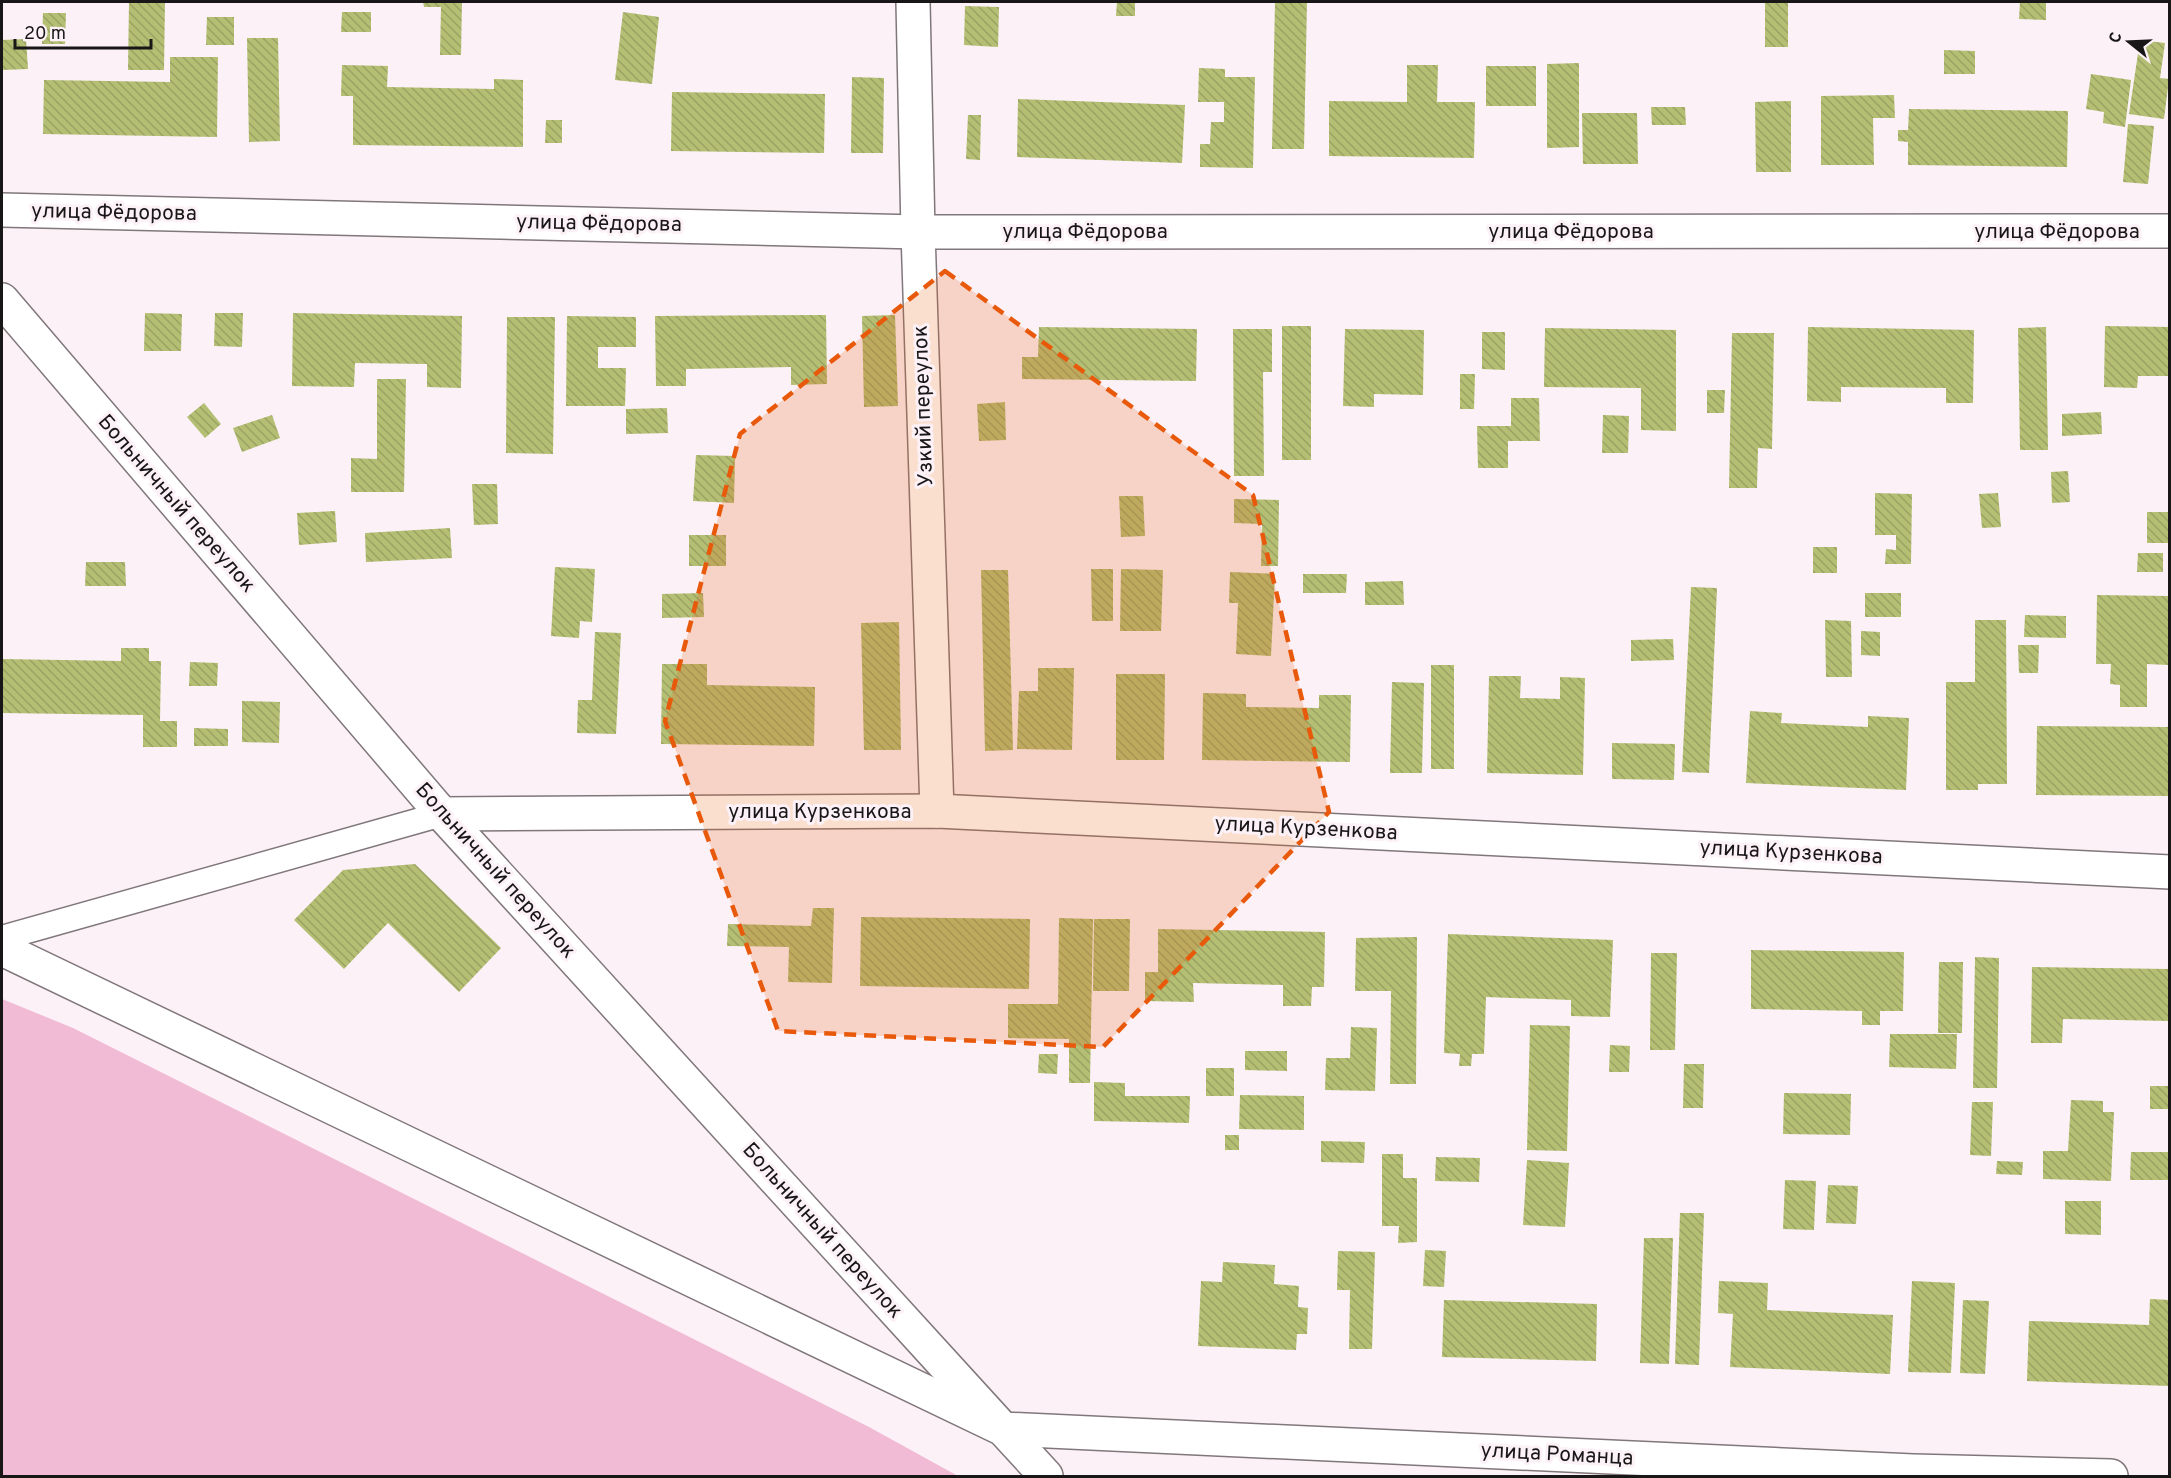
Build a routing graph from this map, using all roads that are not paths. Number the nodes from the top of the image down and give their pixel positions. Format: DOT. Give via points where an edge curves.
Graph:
graph roads {
  1 [pos="913,2"];
  2 [pos="2,210"];
  3 [pos="2169,231"];
  4 [pos="918,232"];
  5 [pos="2,300"];
  6 [pos="937,811"];
  7 [pos="442,814"];
  8 [pos="2169,872"];
  9 [pos="2,938"];
  10 [pos="2,949"];
  11 [pos="1003,1429"];
  12 [pos="1046,1476"];
  13 [pos="2111,1476"];
  1 -- 4 [label="street, Узкий переулок"];
  2 -- 4 [label="street, улица Фёдорова"];
  3 -- 4 [label="street, улица Фёдорова"];
  4 -- 6 [label="street, Узкий переулок"];
  5 -- 7 [label="street, Больничный переулок"];
  6 -- 7 [label="street, улица Курзенкова"];
  6 -- 8 [label="street, улица Курзенкова"];
  7 -- 9 [label="lane"];
  7 -- 11 [label="street, Больничный переулок"];
  10 -- 11 [label="street"];
  11 -- 12 [label="street, Больничный переулок"];
  11 -- 13 [label="street, улица Романца" via="1913,1472"];
}
